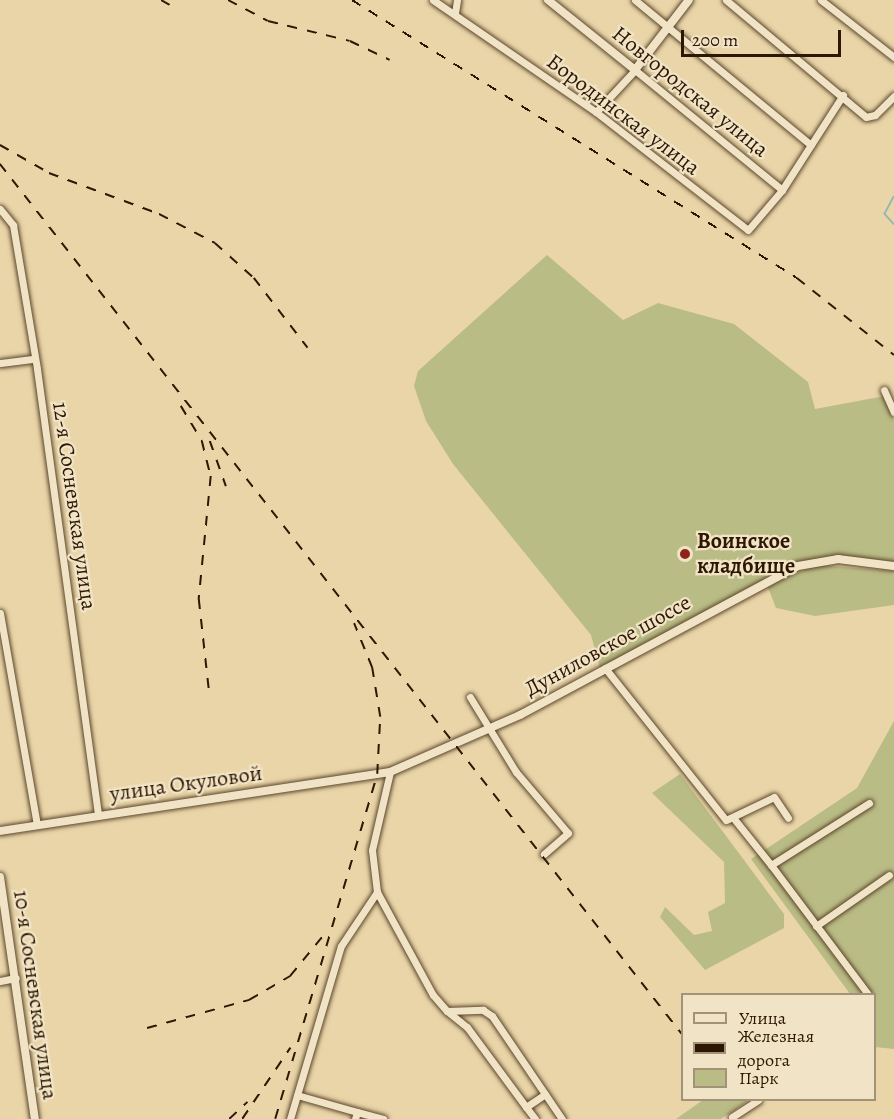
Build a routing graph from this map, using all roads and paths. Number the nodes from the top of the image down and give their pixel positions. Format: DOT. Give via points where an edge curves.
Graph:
graph roads {
  1 [pos="433,0"];
  2 [pos="457,0"];
  3 [pos="548,0"];
  4 [pos="635,0"];
  5 [pos="689,0"];
  6 [pos="726,0"];
  7 [pos="821,0"];
  8 [pos="736,3"];
  9 [pos="455,13"];
  10 [pos="668,26"];
  11 [pos="894,57"];
  12 [pos="635,70"];
  13 [pos="843,95"];
  14 [pos="894,96"];
  15 [pos="596,112"];
  16 [pos="811,145"];
  17 [pos="782,190"];
  18 [pos="0,209"];
  19 [pos="33,359"];
  20 [pos="0,363"];
  21 [pos="884,390"];
  22 [pos="894,412"];
  23 [pos="894,566"];
  24 [pos="0,613"];
  25 [pos="605,668"];
  26 [pos="10,673"];
  27 [pos="0,674"];
  28 [pos="470,697"];
  29 [pos="491,729"];
  30 [pos="390,772"];
  31 [pos="377,774"];
  32 [pos="869,803"];
  33 [pos="98,814"];
  34 [pos="788,818"];
  35 [pos="735,820"];
  36 [pos="37,825"];
  37 [pos="0,831"];
  38 [pos="544,854"];
  39 [pos="771,865"];
  40 [pos="889,875"];
  41 [pos="0,877"];
  42 [pos="377,892"];
  43 [pos="816,926"];
  44 [pos="16,978"];
  45 [pos="0,981"];
  46 [pos="867,993"];
  47 [pos="447,1011"];
  48 [pos="545,1094"];
  49 [pos="297,1095"];
  50 [pos="757,1101"];
  51 [pos="526,1107"];
  52 [pos="356,1116"];
  53 [pos="732,1118"];
  54 [pos="34,1119"];
  55 [pos="290,1119"];
  56 [pos="383,1119"];
  57 [pos="535,1119"];
  58 [pos="562,1119"];
  1 -- 9 [label="street, Бородинская улица"];
  2 -- 9 [label="street"];
  3 -- 12 [label="street, Новгородская улица"];
  4 -- 10 [label="street"];
  5 -- 10 [label="street"];
  6 -- 8 [label="street"];
  7 -- 11 [label="street"];
  8 -- 13 [label="street"];
  9 -- 15 [label="street, Бородинская улица"];
  10 -- 12 [label="street"];
  10 -- 16 [label="street"];
  12 -- 15 [label="street"];
  12 -- 17 [label="street, Новгородская улица"];
  13 -- 14 [label="street" via="869,117"];
  13 -- 16 [label="street"];
  15 -- 17 [label="street, Бородинская улица" via="748,230"];
  16 -- 17 [label="street"];
  18 -- 19 [label="street, 12-я Сосневская улица" via="13,225"];
  19 -- 20 [label="street"];
  19 -- 33 [label="street, 12-я Сосневская улица"];
  21 -- 22 [label="street"];
  23 -- 25 [label="street, Дуниловское шоссе" via="838,559 798,566"];
  24 -- 26 [label="street"];
  25 -- 29 [label="street, Дуниловское шоссе"];
  25 -- 35 [label="street" via="726,820"];
  26 -- 27 [label="street"];
  26 -- 36 [label="street"];
  28 -- 29 [label="street"];
  29 -- 30 [label="street, Дуниловское шоссе"];
  29 -- 38 [label="street" via="516,772 568,833"];
  30 -- 31 [label="street, Дуниловское шоссе"];
  30 -- 42 [label="street" via="372,850"];
  31 -- 33 [label="street, улица Окуловой"];
  32 -- 39 [label="street"];
  33 -- 36 [label="street, улица Окуловой"];
  34 -- 35 [label="street" via="774,798"];
  35 -- 39 [label="street"];
  36 -- 37 [label="street, улица Окуловой"];
  39 -- 43 [label="street"];
  40 -- 43 [label="street"];
  41 -- 44 [label="street, 10-я Сосневская улица"];
  42 -- 47 [label="street" via="417,969"];
  42 -- 49 [label="street" via="341,946"];
  43 -- 46 [label="street"];
  44 -- 45 [label="street"];
  44 -- 54 [label="street, 10-я Сосневская улица"];
  47 -- 48 [label="street" via="483,1010 492,1016"];
  47 -- 51 [label="street" via="467,1027"];
  48 -- 51 [label="street"];
  48 -- 58 [label="street"];
  49 -- 52 [label="street"];
  49 -- 55 [label="street"];
  50 -- 53 [label="street"];
  51 -- 57 [label="street"];
  52 -- 56 [label="street"];
}
